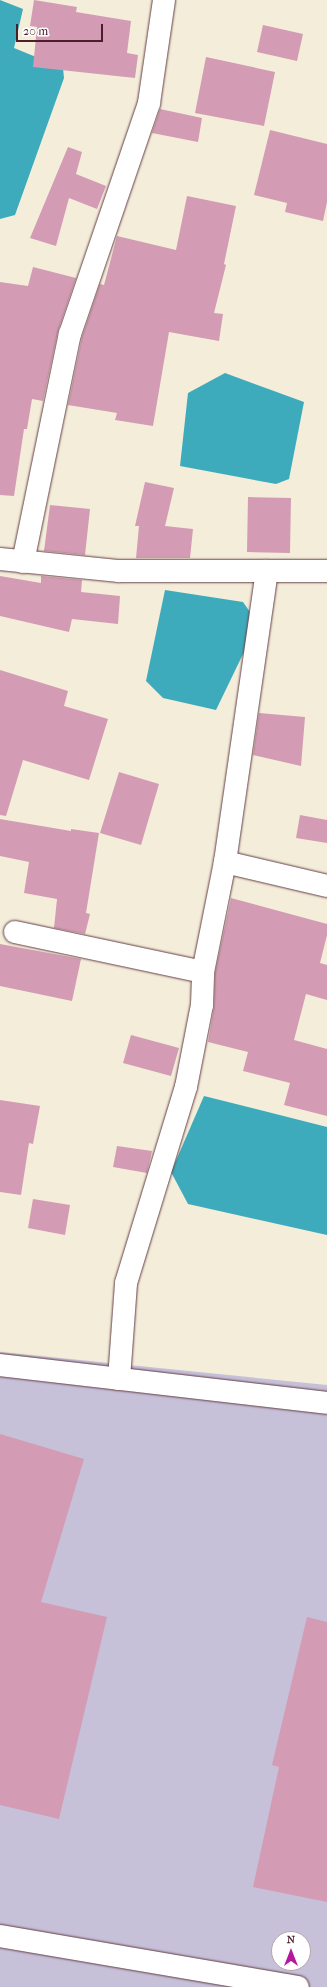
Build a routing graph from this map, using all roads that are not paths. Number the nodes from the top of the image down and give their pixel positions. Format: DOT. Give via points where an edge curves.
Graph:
graph roads {
  1 [pos="164,0"];
  2 [pos="0,559"];
  3 [pos="23,562"];
  4 [pos="327,571"];
  5 [pos="268,572"];
  6 [pos="225,862"];
  7 [pos="327,886"];
  8 [pos="15,932"];
  9 [pos="203,972"];
  10 [pos="0,1365"];
  11 [pos="118,1379"];
  12 [pos="327,1404"];
  13 [pos="0,1936"];
  14 [pos="298,1987"];
  1 -- 3 [label="street" via="149,103 70,334"];
  2 -- 3 [label="street"];
  3 -- 5 [label="street" via="119,572"];
  4 -- 5 [label="street"];
  5 -- 6 [label="street"];
  6 -- 7 [label="street"];
  6 -- 9 [label="street"];
  8 -- 9 [label="street"];
  9 -- 11 [label="street" via="202,1006 186,1087 126,1283"];
  10 -- 11 [label="street"];
  11 -- 12 [label="street"];
  13 -- 14 [label="street"];
}
